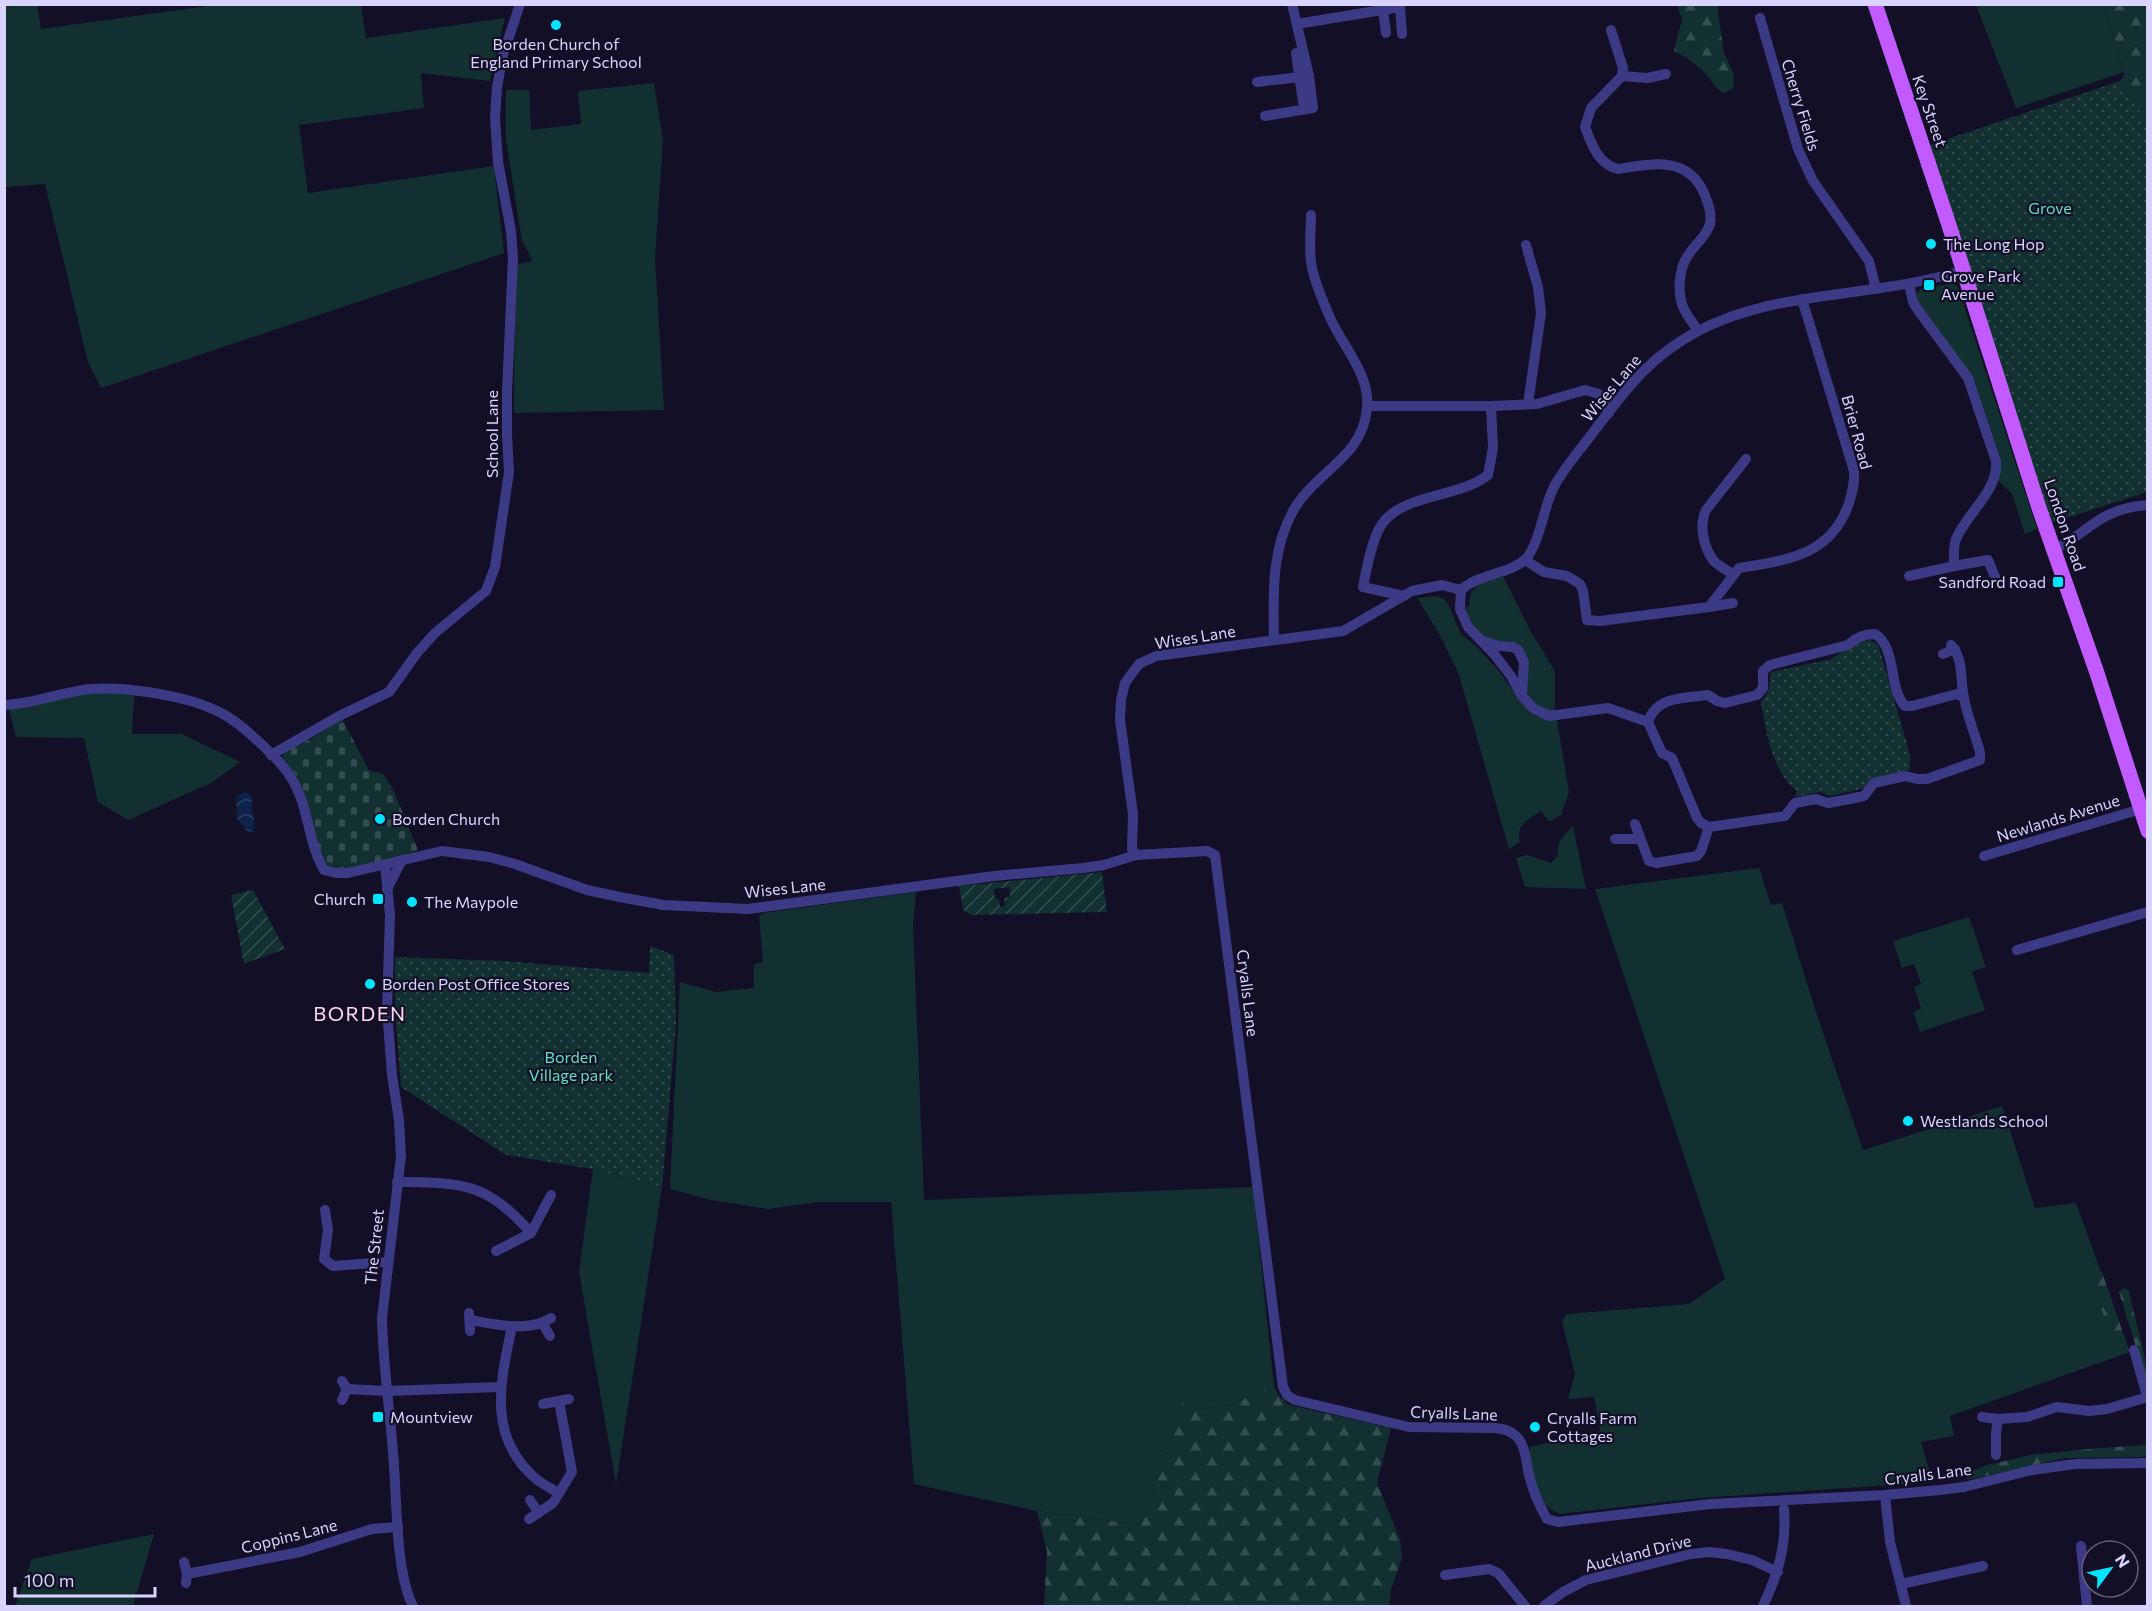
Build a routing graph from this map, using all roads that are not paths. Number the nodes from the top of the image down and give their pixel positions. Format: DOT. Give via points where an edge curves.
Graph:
graph roads {
  1 [pos="520,4"];
  2 [pos="1293,4"];
  3 [pos="1875,4"];
  4 [pos="1383,9"];
  5 [pos="1760,18"];
  6 [pos="1297,24"];
  7 [pos="1611,30"];
  8 [pos="1386,33"];
  9 [pos="1402,34"];
  10 [pos="1296,54"];
  11 [pos="1666,74"];
  12 [pos="1304,76"];
  13 [pos="1622,76"];
  14 [pos="1257,82"];
  15 [pos="1265,116"];
  16 [pos="1311,215"];
  17 [pos="1951,229"];
  18 [pos="1526,245"];
  19 [pos="1963,271"];
  20 [pos="1909,284"];
  21 [pos="1876,289"];
  22 [pos="1802,299"];
  23 [pos="1698,331"];
  24 [pos="1528,404"];
  25 [pos="1368,406"];
  26 [pos="1491,406"];
  27 [pos="1608,413"];
  28 [pos="1746,459"];
  29 [pos="2148,505"];
  30 [pos="2054,549"];
  31 [pos="1525,560"];
  32 [pos="1954,566"];
  33 [pos="1733,574"];
  34 [pos="1909,576"];
  35 [pos="1995,577"];
  36 [pos="1461,590"];
  37 [pos="1404,596"];
  38 [pos="1732,603"];
  39 [pos="1709,608"];
  40 [pos="1274,640"];
  41 [pos="1480,640"];
  42 [pos="1943,654"];
  43 [pos="1522,696"];
  44 [pos="1963,697"];
  45 [pos="4,705"];
  46 [pos="1648,722"];
  47 [pos="271,755"];
  48 [pos="2141,809"];
  49 [pos="1635,824"];
  50 [pos="1709,827"];
  51 [pos="2148,831"];
  52 [pos="1615,839"];
  53 [pos="1640,840"];
  54 [pos="1137,855"];
  55 [pos="1984,856"];
  56 [pos="401,862"];
  57 [pos="385,866"];
  58 [pos="387,890"];
  59 [pos="2148,912"];
  60 [pos="2017,950"];
  61 [pos="397,1182"];
  62 [pos="551,1196"];
  63 [pos="325,1210"];
  64 [pos="531,1233"];
  65 [pos="496,1251"];
  66 [pos="387,1262"];
  67 [pos="469,1321"];
  68 [pos="512,1326"];
  69 [pos="549,1336"];
  70 [pos="2134,1350"];
  71 [pos="500,1387"];
  72 [pos="343,1390"];
  73 [pos="387,1391"];
  74 [pos="2147,1397"];
  75 [pos="543,1404"];
  76 [pos="1982,1418"];
  77 [pos="1998,1419"];
  78 [pos="1996,1455"];
  79 [pos="2148,1463"];
  80 [pos="558,1493"];
  81 [pos="1885,1495"];
  82 [pos="530,1500"];
  83 [pos="1798,1505"];
  84 [pos="1768,1507"];
  85 [pos="1784,1509"];
  86 [pos="398,1527"];
  87 [pos="184,1562"];
  88 [pos="1983,1566"];
  89 [pos="1778,1572"];
  90 [pos="1445,1575"];
  91 [pos="1901,1584"];
  92 [pos="413,1606"];
  93 [pos="1526,1606"];
  94 [pos="1544,1606"];
  95 [pos="1763,1606"];
  96 [pos="1906,1606"];
  1 -- 47 [label="street, School Lane" via="503,55 495,118 513,258 507,392 509,472 495,567 486,591 435,633 389,692"];
  2 -- 6 [label="street"];
  3 -- 17 [label="main road, Key Street"];
  4 -- 6 [label="street"];
  4 -- 8 [label="street"];
  4 -- 9 [label="street" via="1400,7"];
  5 -- 21 [label="street, Cherry Fields" via="1798,149 1813,181 1869,261"];
  6 -- 12 [label="street"];
  7 -- 13 [label="street"];
  10 -- 12 [label="street"];
  11 -- 13 [label="street" via="1647,78"];
  12 -- 14 [label="street"];
  12 -- 15 [label="street" via="1308,105"];
  13 -- 23 [label="street" via="1591,108 1585,127 1599,156 1611,167 1665,164 1688,173 1702,189 1711,220 1704,237 1687,256 1680,297"];
  16 -- 25 [label="street" via="1311,263 1329,315 1365,387"];
  17 -- 19 [label="main road, London Road"];
  18 -- 24 [label="street" via="1538,287 1540,313"];
  19 -- 20 [label="street, Wises Lane"];
  19 -- 30 [label="main road, London Road"];
  20 -- 21 [label="street, Wises Lane"];
  20 -- 32 [label="street" via="1913,302 1968,378 1996,460 1992,484 1955,540"];
  21 -- 22 [label="street, Wises Lane"];
  22 -- 23 [label="street, Wises Lane" via="1754,308"];
  22 -- 33 [label="street, Brier Road" via="1852,460 1853,490 1843,519 1825,541 1805,553 1739,568"];
  23 -- 27 [label="street, Wises Lane" via="1657,357"];
  24 -- 26 [label="street"];
  24 -- 27 [label="street" via="1585,390 1599,394"];
  25 -- 26 [label="street"];
  25 -- 40 [label="street" via="1354,446 1311,487 1289,518 1276,564"];
  26 -- 37 [label="street" via="1493,448 1488,475 1475,484 1405,506 1380,526 1363,587"];
  27 -- 31 [label="street, Wises Lane" via="1554,488 1535,544"];
  28 -- 33 [label="street" via="1702,519 1714,561"];
  29 -- 30 [label="street" via="2106,516"];
  30 -- 48 [label="main road, London Road"];
  31 -- 36 [label="street" via="1470,581"];
  31 -- 39 [label="street" via="1544,572 1566,576 1580,584 1587,620"];
  32 -- 34 [label="street"];
  32 -- 35 [label="street" via="1988,560"];
  33 -- 39 [label="street"];
  36 -- 37 [label="street, Wises Lane" via="1442,585"];
  36 -- 41 [label="street" via="1463,616"];
  37 -- 40 [label="street, Wises Lane" via="1343,631"];
  38 -- 39 [label="street"];
  40 -- 54 [label="street, Wises Lane" via="1156,656 1139,664 1125,683 1120,720 1131,790 1132,849"];
  41 -- 43 [label="street" via="1511,676"];
  41 -- 43 [label="street" via="1518,650 1524,662"];
  42 -- 44 [label="street" via="1953,647 1963,677"];
  43 -- 46 [label="street" via="1533,708 1549,716 1608,708"];
  44 -- 46 [label="street" via="1958,693 1905,706 1898,697 1885,643 1875,634 1867,634 1848,645 1770,665 1763,671 1763,688 1757,696 1725,703 1708,694 1668,701 1658,706"];
  44 -- 50 [label="street" via="1980,752 1978,762 1927,779 1905,776 1874,783 1864,796 1834,803 1816,799 1795,803 1785,816"];
  45 -- 47 [label="street" via="90,689 157,694 224,714"];
  46 -- 50 [label="street" via="1662,753 1672,758 1697,818"];
  47 -- 57 [label="street, Wises Lane" via="290,776 300,797 324,870 348,873"];
  48 -- 51 [label="main road, London Road"];
  48 -- 55 [label="street, Newlands Avenue"];
  49 -- 53 [label="street"];
  50 -- 53 [label="street" via="1701,851 1688,858 1649,861"];
  52 -- 53 [label="street"];
  54 -- 56 [label="street, Wises Lane" via="1083,868 748,909 663,905 620,897 489,857 442,851"];
  54 -- 81 [label="street, Cryalls Lane" via="1207,851 1215,855 1283,1388 1287,1395 1295,1401 1409,1427 1509,1430 1523,1444 1541,1509 1547,1519 1555,1522 1710,1504"];
  56 -- 57 [label="street, Wises Lane"];
  56 -- 58 [label="street"];
  57 -- 58 [label="street, The Street"];
  58 -- 61 [label="street, The Street" via="387,1010 401,1156"];
  59 -- 60 [label="street"];
  61 -- 64 [label="street" via="456,1183 477,1190 499,1201"];
  61 -- 66 [label="street, The Street"];
  62 -- 64 [label="street"];
  63 -- 66 [label="street" via="328,1230 324,1259 333,1266"];
  64 -- 65 [label="street"];
  66 -- 73 [label="street, The Street" via="382,1318"];
  67 -- 68 [label="street"];
  68 -- 69 [label="street" via="547,1321"];
  68 -- 71 [label="street"];
  70 -- 74 [label="street"];
  71 -- 73 [label="street"];
  71 -- 80 [label="street" via="503,1423 520,1461"];
  72 -- 73 [label="street"];
  73 -- 86 [label="street, The Street"];
  74 -- 77 [label="street" via="2107,1409 2057,1407"];
  75 -- 80 [label="street" via="564,1400 572,1472"];
  76 -- 77 [label="street"];
  77 -- 78 [label="street"];
  79 -- 81 [label="street, Cryalls Lane" via="2075,1464 1964,1487"];
  80 -- 82 [label="street" via="553,1503 534,1516"];
  81 -- 91 [label="street" via="1887,1524"];
  83 -- 85 [label="street"];
  84 -- 85 [label="street"];
  85 -- 89 [label="street"];
  86 -- 87 [label="street, Coppins Lane" via="372,1529 300,1552 186,1578"];
  86 -- 92 [label="street, The Street" via="405,1585"];
  88 -- 91 [label="street"];
  89 -- 94 [label="street, Auckland Drive" via="1727,1554 1691,1554 1587,1580"];
  89 -- 95 [label="street"];
  90 -- 93 [label="street" via="1489,1569 1498,1573"];
  91 -- 96 [label="street"];
}
